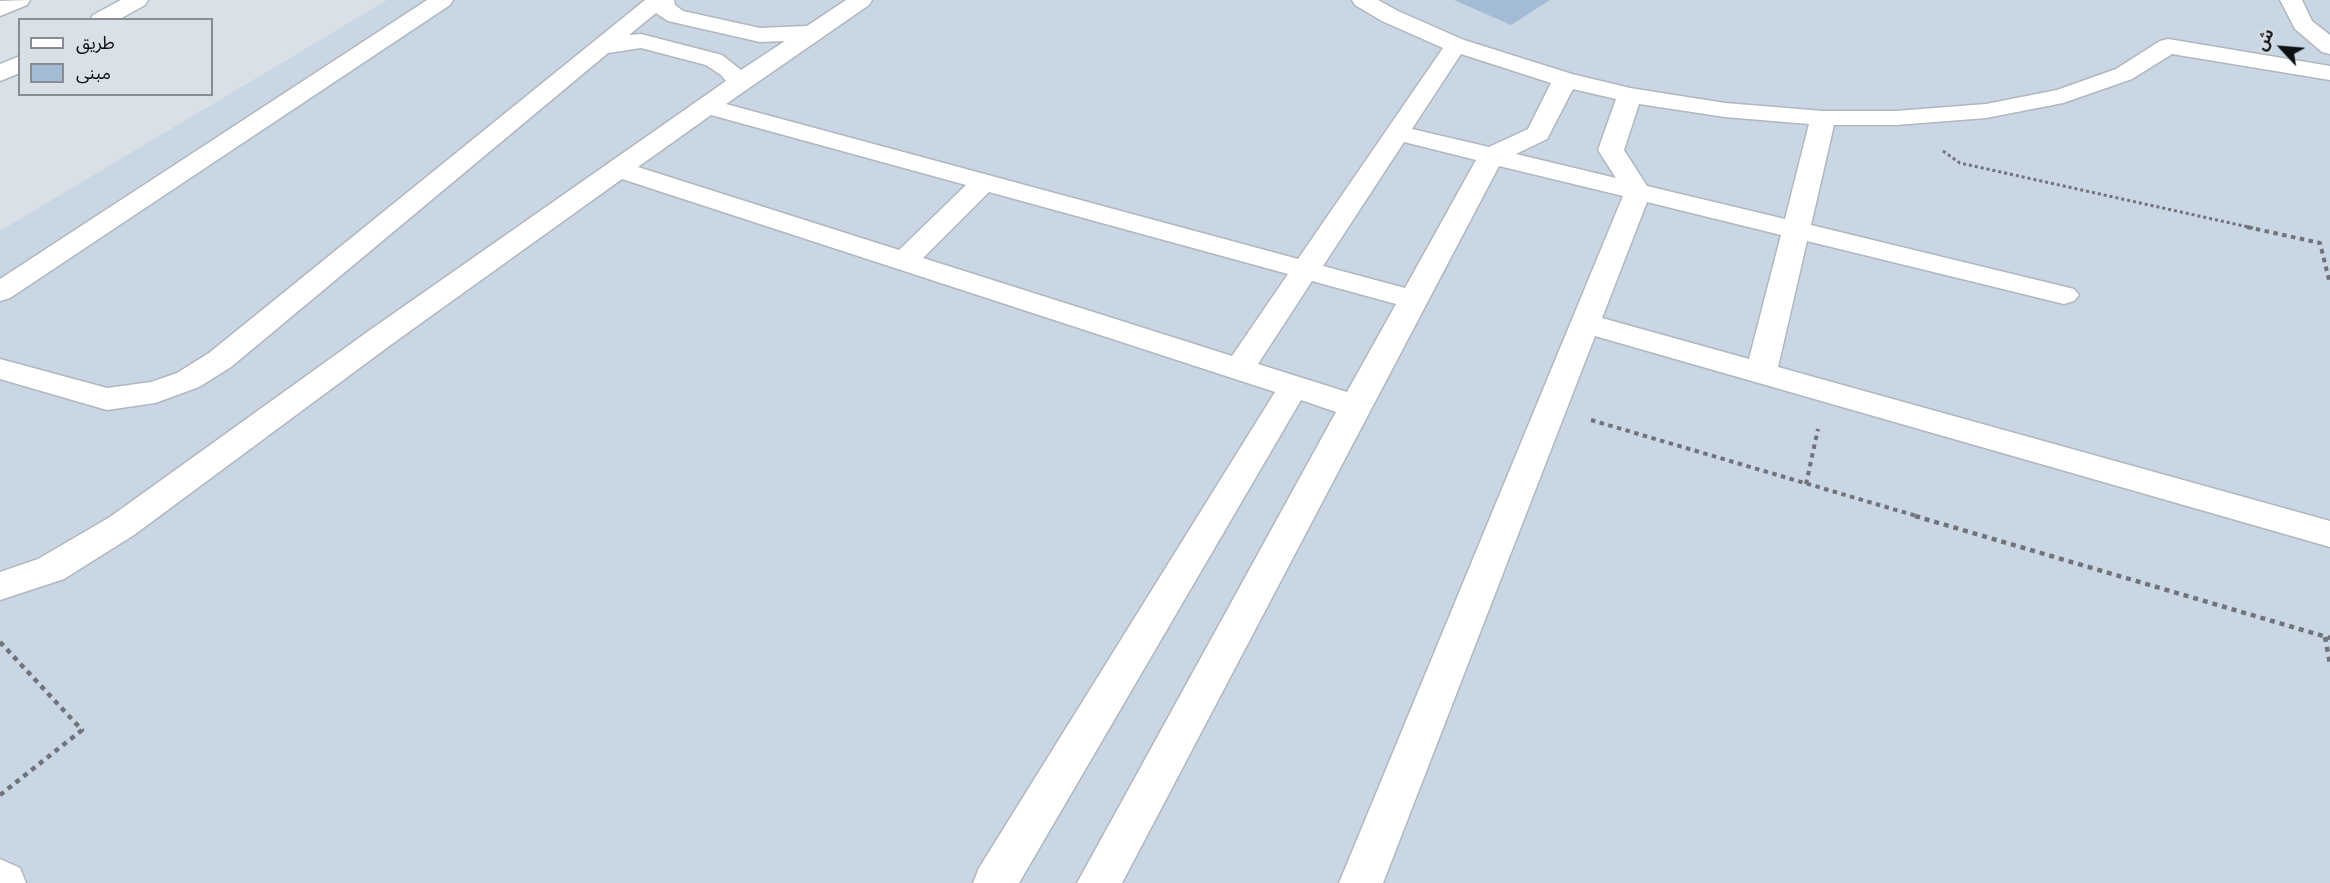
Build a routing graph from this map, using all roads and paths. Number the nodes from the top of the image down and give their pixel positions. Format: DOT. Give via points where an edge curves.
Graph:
graph roads {
  1 [pos="19,0"];
  2 [pos="137,0"];
  3 [pos="442,0"];
  4 [pos="660,0"];
  5 [pos="861,0"];
  6 [pos="1363,0"];
  7 [pos="2290,0"];
  8 [pos="0,9"];
  9 [pos="105,18"];
  10 [pos="812,33"];
  11 [pos="1456,45"];
  12 [pos="2330,46"];
  13 [pos="595,50"];
  14 [pos="18,64"];
  15 [pos="2330,73"];
  16 [pos="0,74"];
  17 [pos="1565,80"];
  18 [pos="739,83"];
  19 [pos="1630,95"];
  20 [pos="707,106"];
  21 [pos="1823,118"];
  22 [pos="1896,118"];
  23 [pos="1397,133"];
  24 [pos="1491,156"];
  25 [pos="618,169"];
  26 [pos="984,182"];
  27 [pos="1638,192"];
  28 [pos="1796,230"];
  29 [pos="904,261"];
  30 [pos="1305,270"];
  31 [pos="2330,284"];
  32 [pos="0,292"];
  33 [pos="2064,295"];
  34 [pos="1414,300"];
  35 [pos="1585,323"];
  36 [pos="0,369"];
  37 [pos="1239,369"];
  38 [pos="1761,373"];
  39 [pos="1294,386"];
  40 [pos="1826,392"];
  41 [pos="1357,407"];
  42 [pos="1551,408"];
  43 [pos="1806,484"];
  44 [pos="2330,534"];
  45 [pos="0,586"];
  46 [pos="2327,638"];
  47 [pos="0,642"];
  48 [pos="2330,664"];
  49 [pos="0,795"];
  50 [pos="0,880"];
  51 [pos="4,883"];
  52 [pos="995,883"];
  53 [pos="1100,883"];
  54 [pos="1361,883"];
  1 -- 8 [label="street"];
  2 -- 9 [label="street"];
  3 -- 32 [label="street"];
  4 -- 10 [label="street" via="676,16 749,33"];
  4 -- 13 [label="street"];
  5 -- 10 [label="street"];
  6 -- 11 [label="street"];
  7 -- 12 [label="street" via="2302,24"];
  10 -- 18 [label="street"];
  11 -- 17 [label="street"];
  11 -- 23 [label="street"];
  13 -- 18 [label="street" via="641,41 714,60"];
  13 -- 36 [label="street" via="220,360 188,380 155,392 107,399"];
  14 -- 16 [label="street"];
  15 -- 22 [label="street" via="2168,46 2124,74 2063,96 1986,111"];
  17 -- 19 [label="street"];
  17 -- 24 [label="street" via="1538,134"];
  18 -- 20 [label="street"];
  19 -- 21 [label="street" via="1725,110"];
  19 -- 27 [label="street" via="1611,150"];
  20 -- 25 [label="street"];
  20 -- 26 [label="street"];
  21 -- 22 [label="street"];
  21 -- 28 [label="street"];
  22 -- 31 [label="path" via="1960,164 2320,243"];
  23 -- 24 [label="street"];
  23 -- 30 [label="street"];
  24 -- 27 [label="street"];
  24 -- 34 [label="street"];
  25 -- 29 [label="street"];
  25 -- 45 [label="street" via="122,526 51,569"];
  26 -- 29 [label="street"];
  26 -- 30 [label="street"];
  27 -- 28 [label="street"];
  27 -- 35 [label="street"];
  28 -- 33 [label="street"];
  28 -- 38 [label="street"];
  29 -- 37 [label="street"];
  30 -- 34 [label="street"];
  30 -- 37 [label="street"];
  34 -- 41 [label="street"];
  35 -- 38 [label="street"];
  35 -- 42 [label="street"];
  37 -- 39 [label="street"];
  38 -- 40 [label="street"];
  39 -- 41 [label="street"];
  39 -- 52 [label="street"];
  40 -- 43 [label="path"];
  40 -- 44 [label="street"];
  41 -- 53 [label="street"];
  42 -- 43 [label="path"];
  42 -- 54 [label="street"];
  43 -- 46 [label="path"];
  46 -- 48 [label="path"];
  47 -- 49 [label="path" via="82,730"];
  50 -- 51 [label="street"];
}
